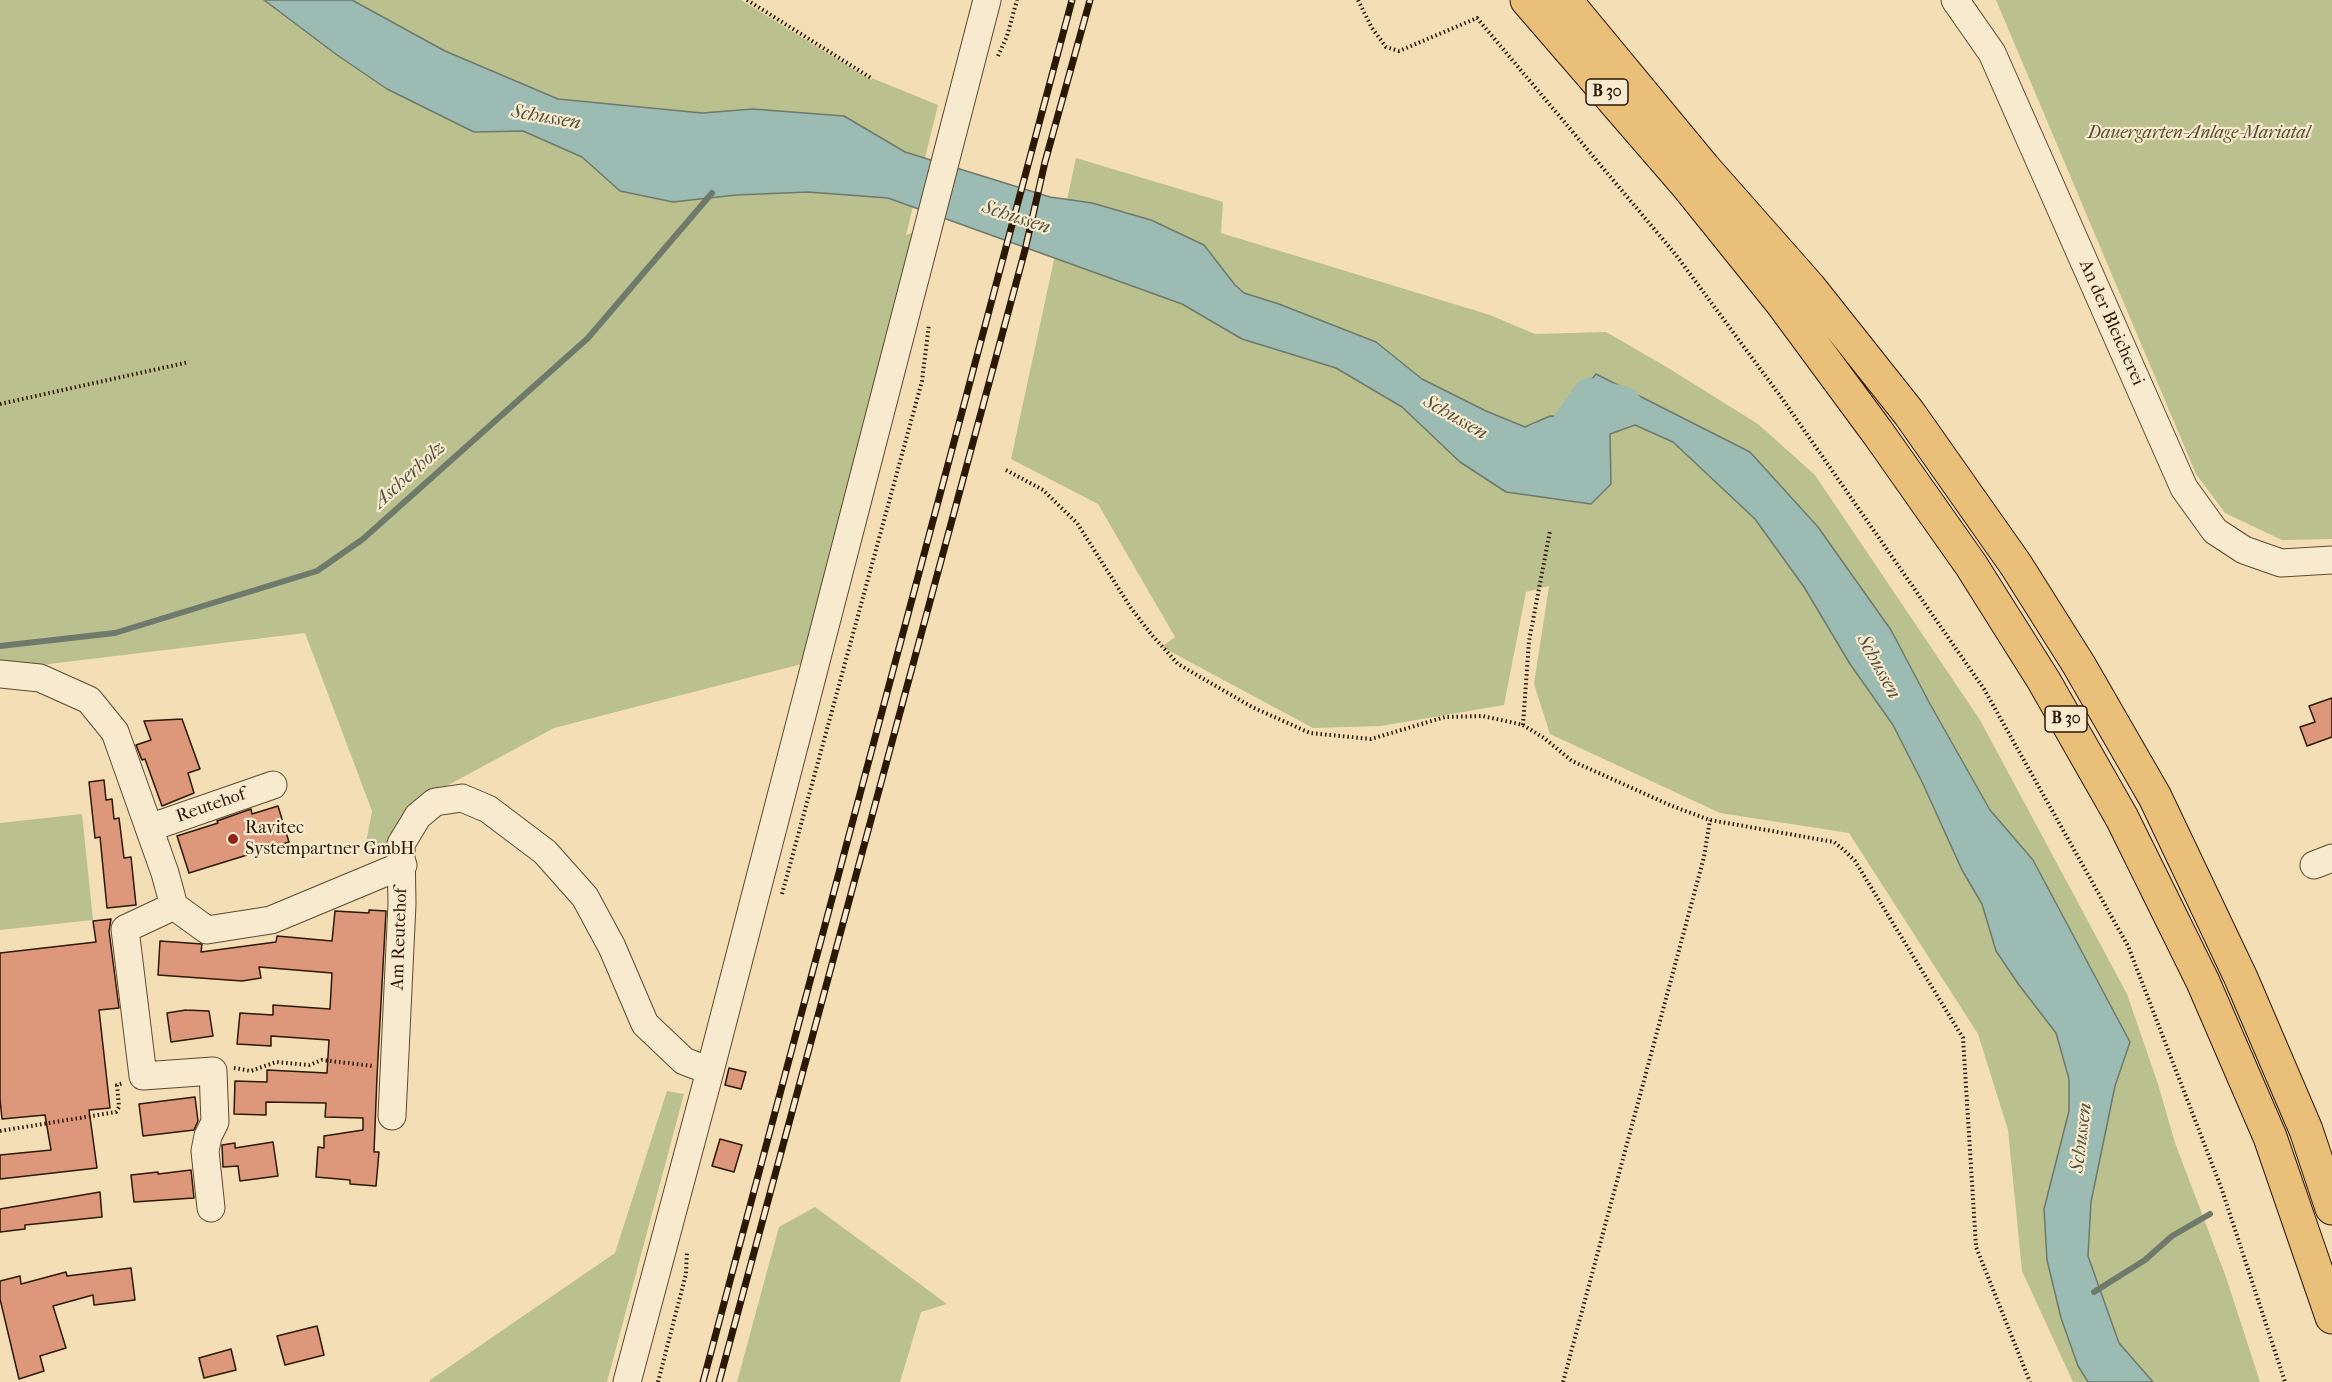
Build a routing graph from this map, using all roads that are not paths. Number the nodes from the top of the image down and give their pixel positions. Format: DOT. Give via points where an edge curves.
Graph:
graph roads {
  1 [pos="987,0"];
  2 [pos="1527,0"];
  3 [pos="1565,0"];
  4 [pos="1955,0"];
  5 [pos="2332,560"];
  6 [pos="0,674"];
  7 [pos="273,785"];
  8 [pos="149,828"];
  9 [pos="403,865"];
  10 [pos="174,906"];
  11 [pos="710,1071"];
  12 [pos="392,1116"];
  13 [pos="211,1208"];
  14 [pos="2332,1208"];
  15 [pos="2332,1317"];
  16 [pos="627,1382"];
  1 -- 11 [label="street"];
  2 -- 15 [label="highway, B 30" via="1687,185 1782,303 1958,546 2044,681 2122,818 2203,982 2270,1137"];
  3 -- 14 [label="highway, B 30" via="1809,287 1910,413 2067,645 2155,797 2241,978 2306,1130"];
  4 -- 5 [label="street, An der Bleicherei" via="1992,53 2184,488 2214,531 2244,550 2280,563"];
  6 -- 8 [label="street" via="40,678 89,700 115,732"];
  7 -- 8 [label="street, Reutehof"];
  8 -- 10 [label="street"];
  9 -- 10 [label="street, Am Reutehof" via="271,920 207,930"];
  9 -- 11 [label="street" via="401,844 418,816 435,802 462,798 488,809 545,852 585,897 612,947 645,1024 684,1061"];
  9 -- 12 [label="street, Am Reutehof"];
  10 -- 13 [label="street" via="125,929 143,1076 213,1071 215,1122 205,1151"];
  11 -- 16 [label="street"];
}
